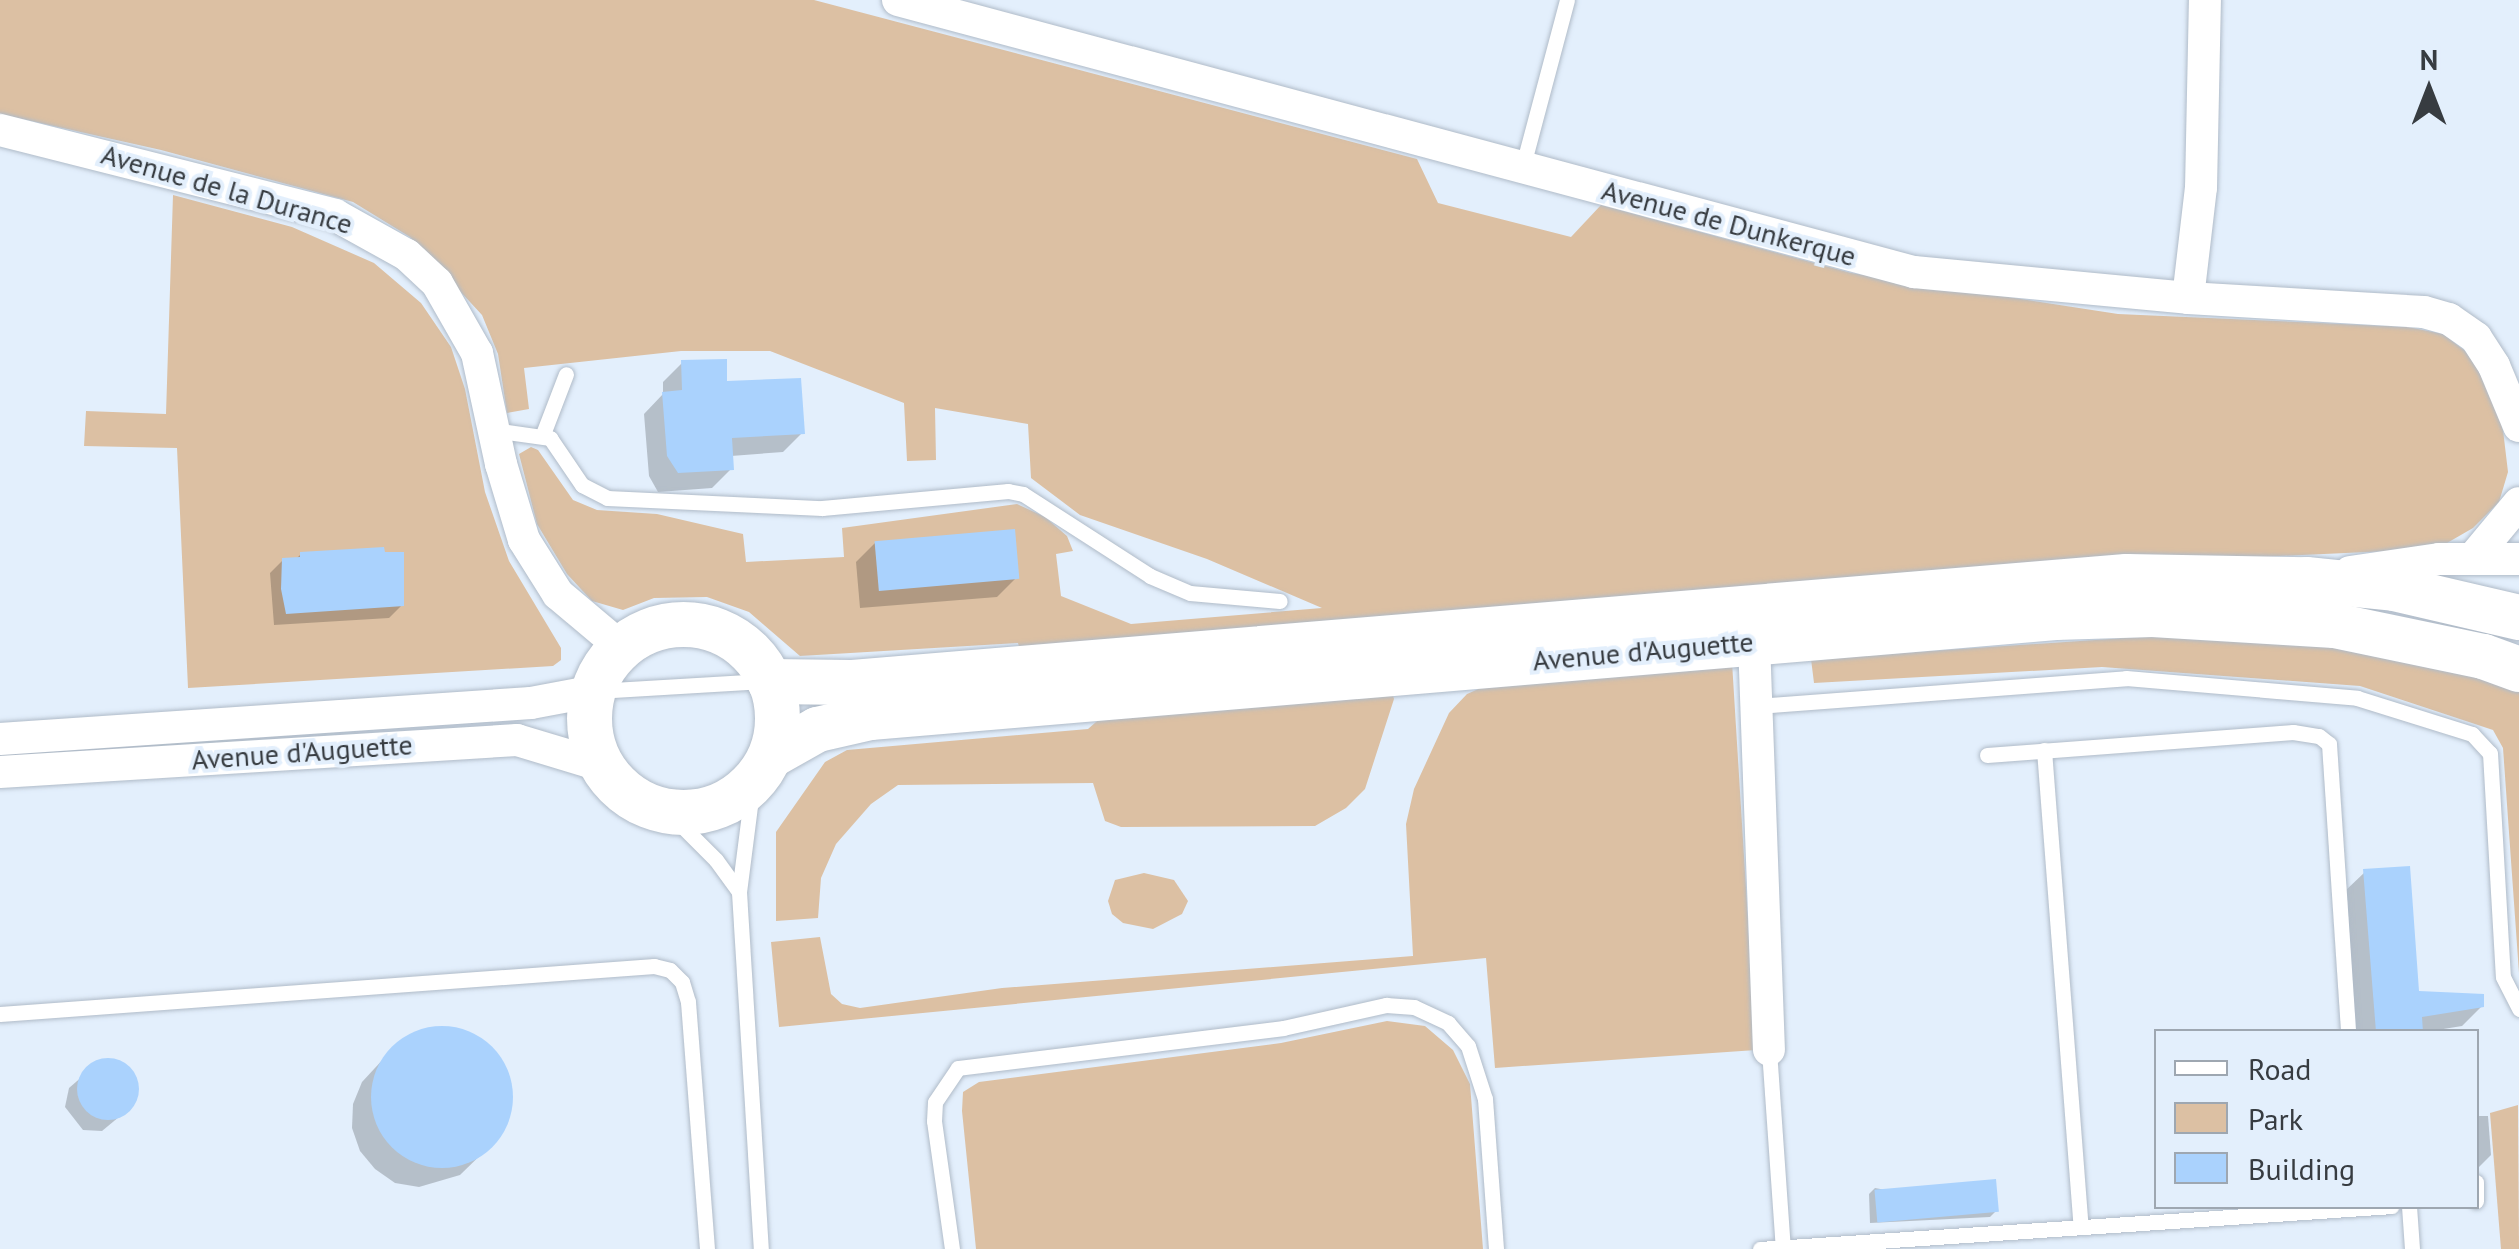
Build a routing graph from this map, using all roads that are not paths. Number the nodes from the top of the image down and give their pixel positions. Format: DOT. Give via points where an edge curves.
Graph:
graph roads {
  1 [pos="898,0"];
  2 [pos="1566,0"];
  3 [pos="2205,0"];
  4 [pos="0,130"];
  5 [pos="1522,168"];
  6 [pos="2188,298"];
  7 [pos="566,374"];
  8 [pos="2519,426"];
  9 [pos="492,430"];
  10 [pos="543,434"];
  11 [pos="2519,504"];
  12 [pos="2474,557"];
  13 [pos="2519,560"];
  14 [pos="2306,579"];
  15 [pos="1280,601"];
  16 [pos="2519,617"];
  17 [pos="1754,642"];
  18 [pos="621,647"];
  19 [pos="2519,670"];
  20 [pos="769,680"];
  21 [pos="595,691"];
  22 [pos="1756,706"];
  23 [pos="0,739"];
  24 [pos="2044,750"];
  25 [pos="1988,754"];
  26 [pos="600,765"];
  27 [pos="762,769"];
  28 [pos="0,772"];
  29 [pos="669,812"];
  30 [pos="739,892"];
  31 [pos="2519,1009"];
  32 [pos="0,1014"];
  33 [pos="2348,1029"];
  34 [pos="1769,1050"];
  35 [pos="2345,1209"];
  36 [pos="2409,1209"];
  37 [pos="2081,1228"];
  38 [pos="1783,1248"];
  39 [pos="707,1249"];
  40 [pos="761,1249"];
  41 [pos="952,1249"];
  42 [pos="1496,1249"];
  43 [pos="1760,1249"];
  44 [pos="2412,1249"];
  1 -- 5 [label="street, Avenue de Dunkerque"];
  2 -- 5 [label="lane"];
  3 -- 6 [label="street" via="2201,188"];
  4 -- 9 [label="street, Avenue de la Durance" via="278,198 374,232 437,284 458,316 476,353"];
  5 -- 6 [label="street, Avenue de Dunkerque" via="1914,272"];
  6 -- 8 [label="street, Avenue de Dunkerque" via="2397,308 2449,320 2476,338"];
  7 -- 10 [label="lane"];
  9 -- 10 [label="lane"];
  9 -- 18 [label="street, Avenue de la Durance" via="524,540 558,594"];
  10 -- 15 [label="lane" via="582,485 606,498 822,508 1008,490 1040,501 1150,576 1190,593"];
  11 -- 12 [label="street"];
  12 -- 13 [label="street"];
  12 -- 14 [label="street"];
  14 -- 16 [label="main road, Avenue d'Auguette" via="2394,588"];
  14 -- 20 [label="main road, Avenue d'Auguette" via="2060,579 852,682"];
  17 -- 19 [label="main road, Avenue d'Auguette" via="2152,614 2334,626 2465,652"];
  17 -- 22 [label="street"];
  17 -- 27 [label="main road, Avenue d'Auguette" via="870,717 817,729"];
  18 -- 20 [label="main road" via="653,629 710,628 734,638"];
  18 -- 21 [label="main road" via="600,672"];
  20 -- 21 [label="lane"];
  20 -- 27 [label="main road" via="777,736"];
  21 -- 23 [label="street, Avenue d'Auguette" via="531,703"];
  21 -- 26 [label="main road" via="588,712"];
  22 -- 31 [label="lane" via="2126,678 2356,698 2472,734 2490,753 2503,977"];
  22 -- 34 [label="street"];
  24 -- 25 [label="lane"];
  24 -- 33 [label="lane" via="2293,732 2330,744"];
  24 -- 37 [label="lane"];
  26 -- 28 [label="street, Avenue d'Auguette" via="517,740"];
  26 -- 29 [label="main road" via="625,794"];
  27 -- 29 [label="main road, Avenue d'Auguette" via="716,808"];
  27 -- 30 [label="lane"];
  29 -- 30 [label="lane"];
  30 -- 40 [label="lane"];
  32 -- 39 [label="lane" via="654,966 670,970 688,1002"];
  34 -- 38 [label="lane"];
  35 -- 37 [label="lane"];
  36 -- 44 [label="lane"];
  37 -- 38 [label="lane"];
  38 -- 43 [label="lane"];
  41 -- 42 [label="lane" via="934,1122 935,1102 958,1068 1284,1028 1386,1006 1414,1007 1448,1023 1468,1046 1485,1099"];
}
